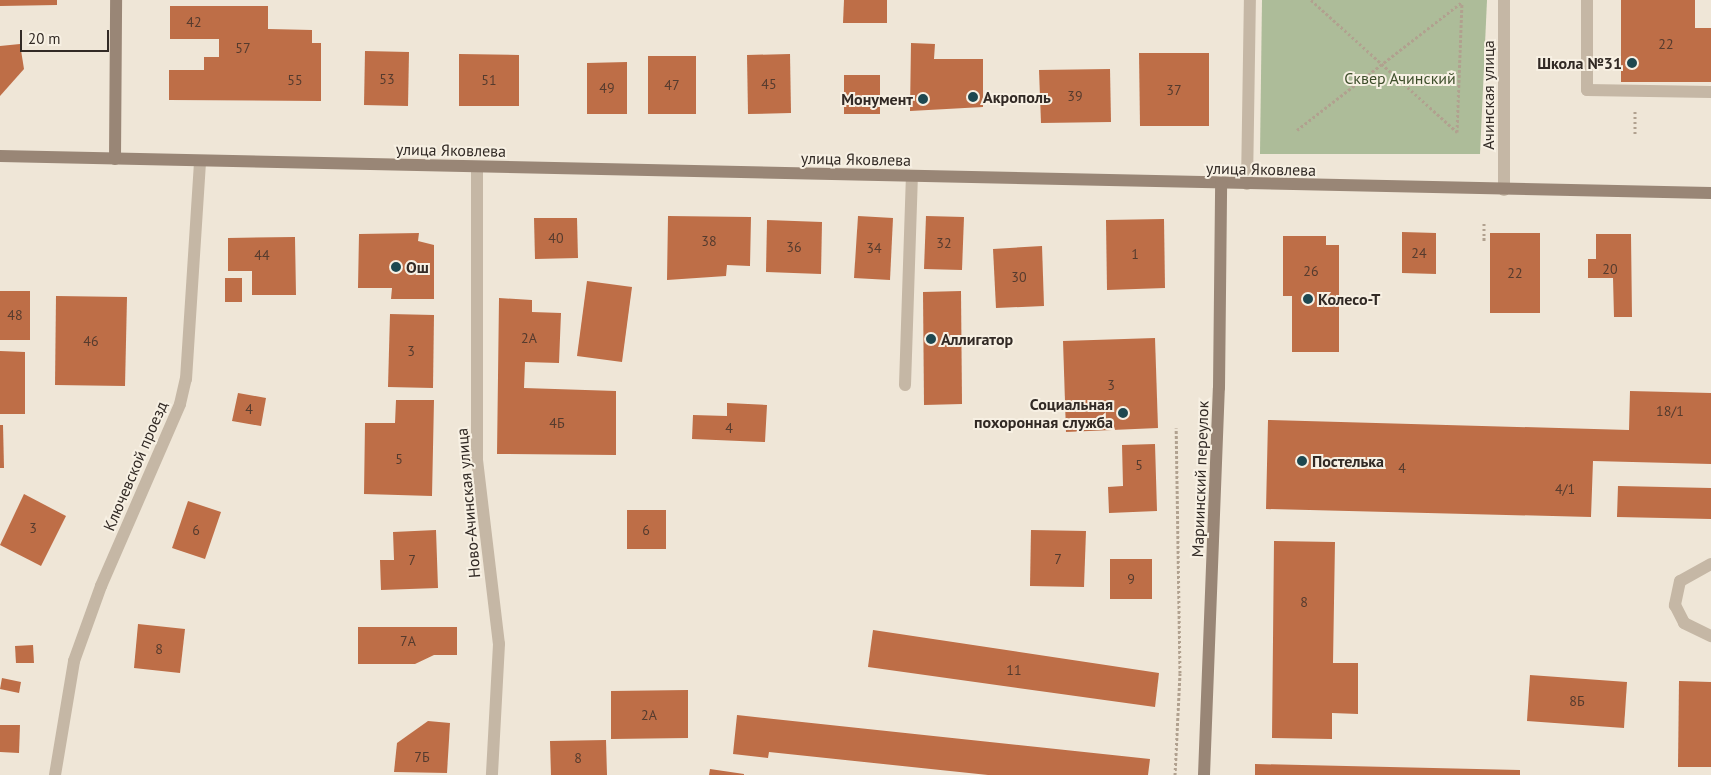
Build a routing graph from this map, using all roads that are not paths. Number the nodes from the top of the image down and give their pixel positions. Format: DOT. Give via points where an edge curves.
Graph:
graph roads {
  1 [pos="116,0"];
  2 [pos="1250,0"];
  3 [pos="1504,0"];
  4 [pos="1587,0"];
  5 [pos="1711,92"];
  6 [pos="0,156"];
  7 [pos="115,159"];
  8 [pos="200,161"];
  9 [pos="477,167"];
  10 [pos="912,177"];
  11 [pos="1221,184"];
  12 [pos="1247,184"];
  13 [pos="1504,190"];
  14 [pos="1711,192"];
  15 [pos="905,385"];
  16 [pos="1711,564"];
  17 [pos="1711,636"];
  18 [pos="55,775"];
  19 [pos="492,775"];
  20 [pos="1204,775"];
  1 -- 7 [label="main road"];
  2 -- 12 [label="street"];
  3 -- 13 [label="street, Ачинская улица"];
  4 -- 5 [label="street" via="1588,90"];
  6 -- 7 [label="main road, улица Яковлева"];
  7 -- 8 [label="main road, улица Яковлева"];
  8 -- 9 [label="main road, улица Яковлева"];
  8 -- 18 [label="street, Ключевской проезд" via="198,253 184,388 74,661"];
  9 -- 10 [label="main road, улица Яковлева"];
  9 -- 19 [label="street, Ново-Ачинская улица" via="477,460 498,644"];
  10 -- 11 [label="main road, улица Яковлева"];
  10 -- 15 [label="street"];
  11 -- 12 [label="main road, улица Яковлева"];
  11 -- 20 [label="main road, Мариинский переулок" via="1219,388"];
  12 -- 13 [label="main road, улица Яковлева"];
  13 -- 14 [label="main road, улица Яковлева"];
  16 -- 17 [label="street" via="1680,581 1675,605 1684,623"];
}
